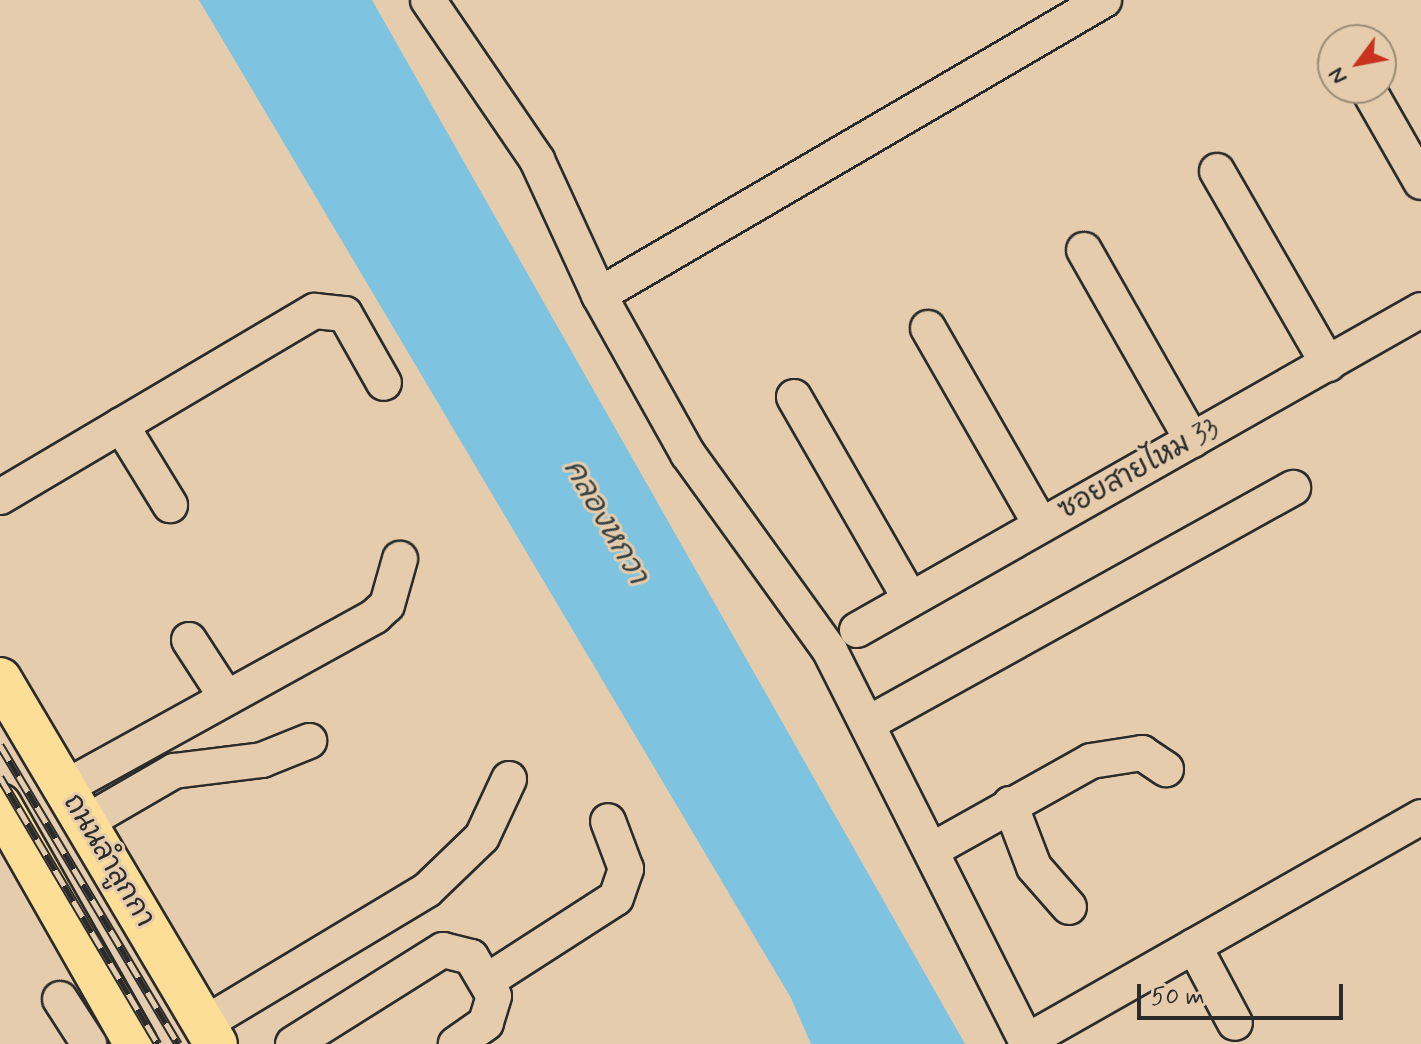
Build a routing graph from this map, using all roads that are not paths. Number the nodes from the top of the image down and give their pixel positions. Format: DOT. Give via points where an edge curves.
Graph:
graph roads {
  1 [pos="428,0"];
  2 [pos="1104,0"];
  3 [pos="1377,104"];
  4 [pos="1217,171"];
  5 [pos="1421,182"];
  6 [pos="1084,250"];
  7 [pos="599,295"];
  8 [pos="1421,310"];
  9 [pos="928,328"];
  10 [pos="1328,364"];
  11 [pos="384,383"];
  12 [pos="794,397"];
  13 [pos="121,425"];
  14 [pos="1192,440"];
  15 [pos="1293,488"];
  16 [pos="0,497"];
  17 [pos="170,505"];
  18 [pos="1041,525"];
  19 [pos="400,559"];
  20 [pos="910,599"];
  21 [pos="857,630"];
  22 [pos="189,640"];
  23 [pos="0,679"];
  24 [pos="226,697"];
  25 [pos="869,723"];
  26 [pos="309,741"];
  27 [pos="1166,769"];
  28 [pos="509,779"];
  29 [pos="1010,804"];
  30 [pos="0,805"];
  31 [pos="75,805"];
  32 [pos="1421,817"];
  33 [pos="608,821"];
  34 [pos="932,850"];
  35 [pos="1069,907"];
  36 [pos="1194,946"];
  37 [pos="487,981"];
  38 [pos="60,999"];
  39 [pos="1235,1023"];
  40 [pos="210,1034"];
  41 [pos="1027,1043"];
  42 [pos="89,1044"];
  43 [pos="136,1044"];
  44 [pos="293,1044"];
  45 [pos="456,1044"];
  1 -- 7 [label="street" via="537,160"];
  2 -- 7 [label="street"];
  3 -- 5 [label="street"];
  4 -- 10 [label="street"];
  6 -- 14 [label="street"];
  7 -- 25 [label="street" via="688,454 830,651"];
  8 -- 10 [label="street, ซอยสายไหม 33"];
  9 -- 18 [label="street"];
  10 -- 14 [label="street, ซอยสายไหม 33"];
  11 -- 13 [label="street" via="355,327 329,308"];
  12 -- 20 [label="street"];
  13 -- 16 [label="street"];
  13 -- 17 [label="street"];
  14 -- 18 [label="street, ซอยสายไหม 33"];
  15 -- 25 [label="street"];
  18 -- 20 [label="street, ซอยสายไหม 33"];
  19 -- 24 [label="street" via="387,605 375,616"];
  20 -- 21 [label="street, ซอยสายไหม 33"];
  22 -- 24 [label="street"];
  23 -- 31 [label="main road, ถนนลำลูกกา"];
  24 -- 31 [label="street"];
  25 -- 34 [label="street"];
  26 -- 31 [label="street" via="262,760 174,771"];
  27 -- 29 [label="street" via="1142,753 1119,753 1091,761"];
  28 -- 40 [label="street" via="482,837 427,890"];
  29 -- 34 [label="street"];
  29 -- 35 [label="street" via="1034,867"];
  30 -- 43 [label="main road"];
  31 -- 40 [label="main road, ถนนลำลูกกา"];
  32 -- 36 [label="street"];
  33 -- 37 [label="street" via="626,869 616,898"];
  34 -- 41 [label="street"];
  36 -- 39 [label="street"];
  36 -- 41 [label="street"];
  37 -- 44 [label="street" via="471,957 443,950"];
  37 -- 45 [label="street" via="493,1009 477,1032"];
  38 -- 42 [label="street"];
}
